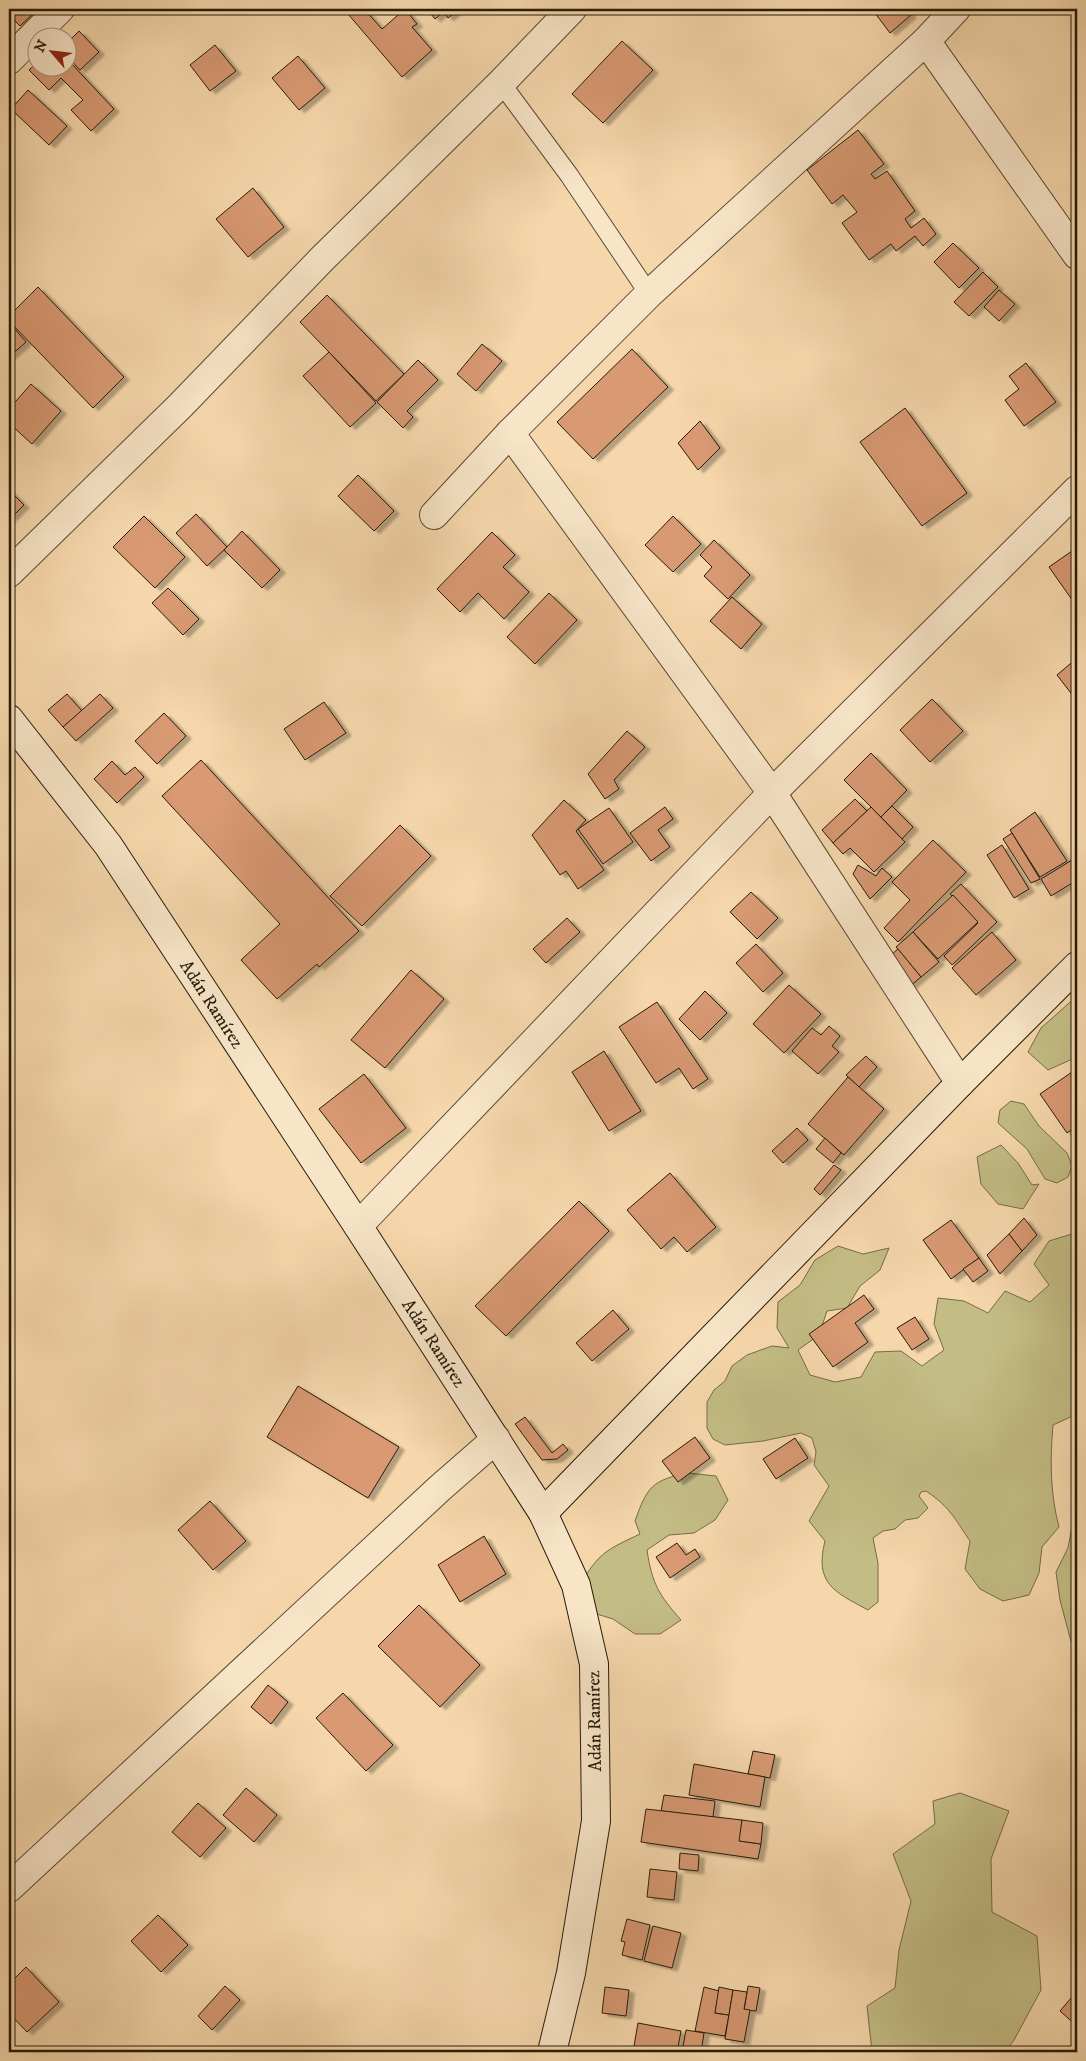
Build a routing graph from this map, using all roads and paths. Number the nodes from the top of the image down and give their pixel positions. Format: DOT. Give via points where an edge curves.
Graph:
graph roads {
  1 [pos="60,9"];
  2 [pos="572,9"];
  3 [pos="956,9"];
  4 [pos="926,41"];
  5 [pos="9,60"];
  6 [pos="501,84"];
  7 [pos="1077,255"];
  8 [pos="649,294"];
  9 [pos="510,432"];
  10 [pos="1077,490"];
  11 [pos="434,515"];
  12 [pos="9,573"];
  13 [pos="9,719"];
  14 [pos="772,794"];
  15 [pos="1077,966"];
  16 [pos="960,1083"];
  17 [pos="358,1226"];
  18 [pos="496,1439"];
  19 [pos="543,1512"];
  20 [pos="9,1888"];
  21 [pos="552,2052"];
  1 -- 5 [label="street"];
  2 -- 6 [label="street"];
  3 -- 4 [label="street"];
  4 -- 7 [label="street"];
  4 -- 8 [label="street"];
  6 -- 8 [label="lane" via="570,175"];
  6 -- 12 [label="street"];
  8 -- 9 [label="street"];
  9 -- 11 [label="street"];
  9 -- 14 [label="street"];
  10 -- 14 [label="street"];
  13 -- 17 [label="street, Adán Ramírez" via="108,846"];
  14 -- 16 [label="street"];
  14 -- 17 [label="street"];
  15 -- 16 [label="street"];
  16 -- 19 [label="street"];
  17 -- 18 [label="street, Adán Ramírez"];
  18 -- 19 [label="street, Adán Ramírez"];
  18 -- 20 [label="street"];
  19 -- 21 [label="street, Adán Ramírez" via="576,1585 594,1664 596,1821 571,1973"];
}
